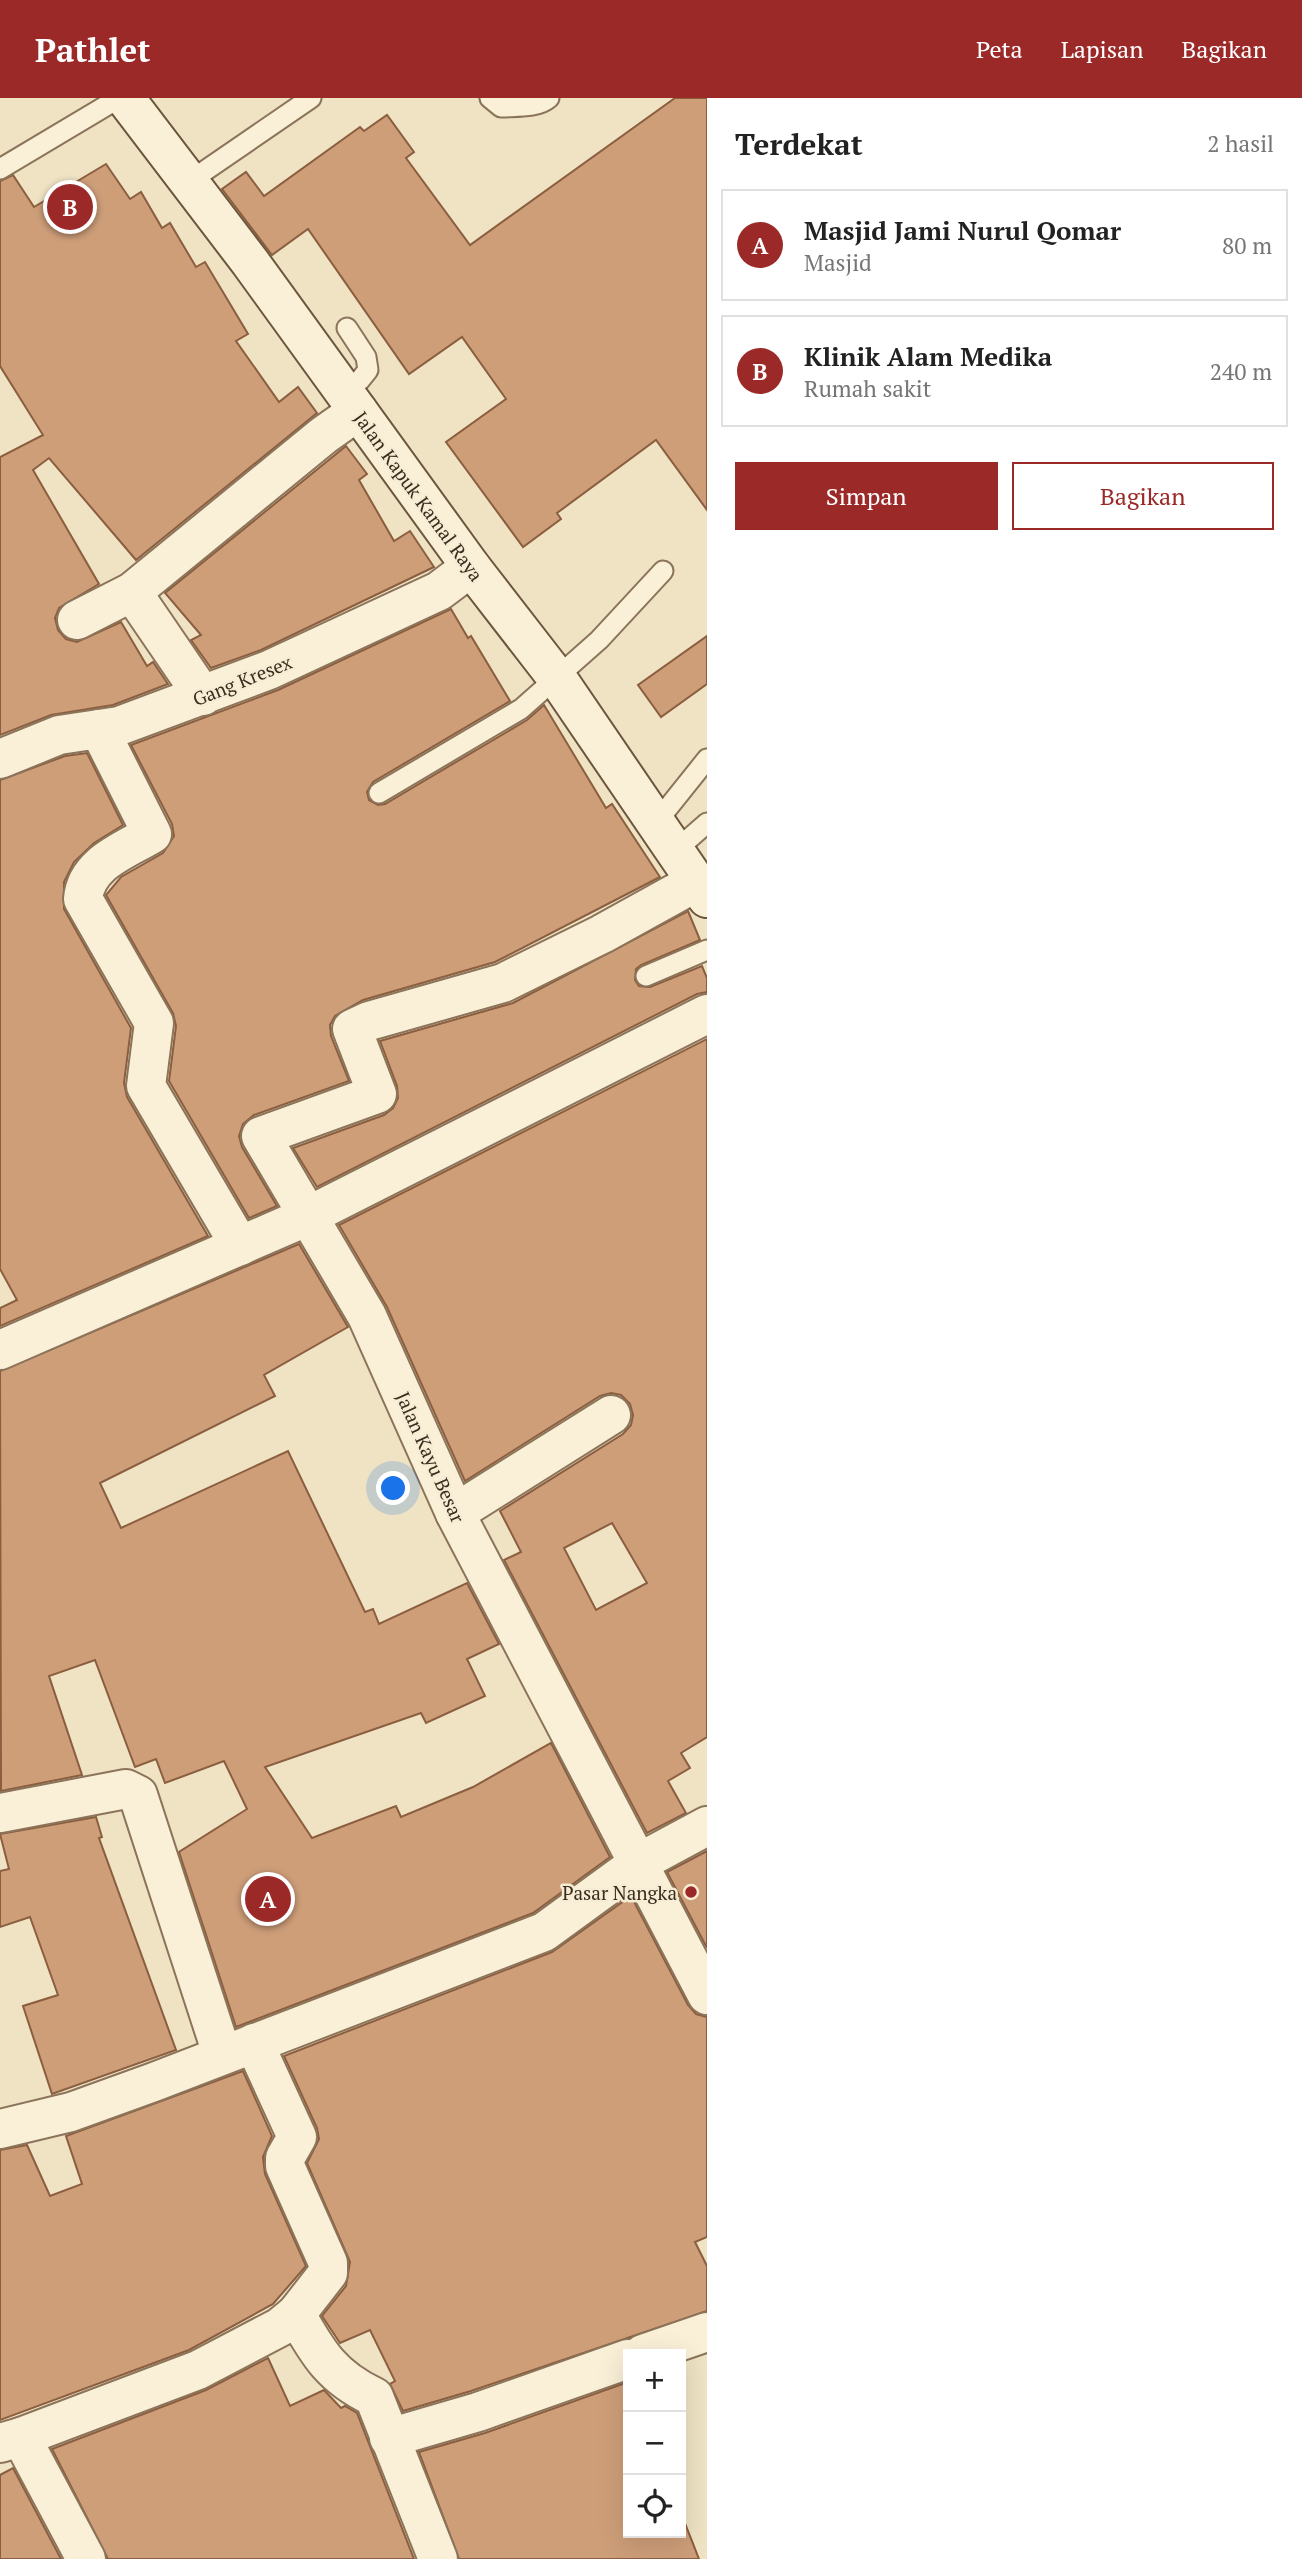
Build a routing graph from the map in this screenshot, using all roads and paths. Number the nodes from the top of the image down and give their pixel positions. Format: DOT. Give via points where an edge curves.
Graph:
graph roads {
  1 [pos="119,98"];
  2 [pos="125,98"];
  3 [pos="311,98"];
  4 [pos="490,98"];
  5 [pos="549,98"];
  6 [pos="0,169"];
  7 [pos="190,181"];
  8 [pos="347,328"];
  9 [pos="350,401"];
  10 [pos="471,567"];
  11 [pos="663,572"];
  12 [pos="132,592"];
  13 [pos="77,620"];
  14 [pos="557,678"];
  15 [pos="203,696"];
  16 [pos="99,729"];
  17 [pos="0,759"];
  18 [pos="707,759"];
  19 [pos="379,793"];
  20 [pos="707,823"];
  21 [pos="683,864"];
  22 [pos="707,950"];
  23 [pos="646,976"];
  24 [pos="707,1014"];
  25 [pos="306,1217"];
  26 [pos="240,1246"];
  27 [pos="0,1350"];
  28 [pos="611,1415"];
  29 [pos="455,1513"];
  30 [pos="0,1813"];
  31 [pos="707,1826"];
  32 [pos="639,1862"];
  33 [pos="707,1994"];
  34 [pos="238,2049"];
  35 [pos="0,2129"];
  36 [pos="296,2314"];
  37 [pos="707,2332"];
  38 [pos="658,2349"];
  39 [pos="623,2361"];
  40 [pos="389,2438"];
  41 [pos="10,2440"];
  42 [pos="86,2559"];
  43 [pos="438,2559"];
  1 -- 6 [label="lane"];
  2 -- 7 [label="street, Jalan Kapuk Kamal Raya"];
  3 -- 7 [label="lane"];
  4 -- 5 [label="lane" via="501,107"];
  7 -- 9 [label="street, Jalan Kapuk Kamal Raya"];
  8 -- 9 [label="lane" via="366,357 368,370"];
  9 -- 10 [label="street, Jalan Kapuk Kamal Raya"];
  9 -- 12 [label="street" via="324,435"];
  10 -- 14 [label="street, Jalan Kapuk Kamal Raya"];
  10 -- 15 [label="street, Gang Kresex" via="439,591"];
  11 -- 14 [label="lane"];
  12 -- 13 [label="street"];
  12 -- 15 [label="street"];
  14 -- 19 [label="lane" via="521,709"];
  14 -- 21 [label="street, Jalan Kapuk Kamal Raya"];
  15 -- 16 [label="street, Gang Kresex"];
  16 -- 17 [label="street, Gang Kresex" via="59,735"];
  16 -- 26 [label="street" via="152,834 93,870 84,883 83,899 154,1023 146,1086"];
  18 -- 21 [label="lane"];
  20 -- 21 [label="lane"];
  21 -- 25 [label="street, Jalan Kayu Besar" via="602,934 503,983 352,1029 377,1094 261,1136"];
  22 -- 23 [label="lane"];
  24 -- 25 [label="street"];
  25 -- 26 [label="street"];
  25 -- 29 [label="street, Jalan Kayu Besar" via="367,1315"];
  26 -- 27 [label="street"];
  28 -- 29 [label="street"];
  29 -- 32 [label="street, Jalan Kayu Besar"];
  30 -- 34 [label="street" via="126,1790 138,1796"];
  31 -- 32 [label="street"];
  32 -- 33 [label="street, Jalan Kayu Besar"];
  32 -- 34 [label="street" via="544,1932"];
  34 -- 35 [label="street" via="71,2112"];
  34 -- 36 [label="street" via="297,2137 285,2165 328,2263 327,2273"];
  36 -- 40 [label="street" via="318,2355 345,2382 373,2397"];
  36 -- 41 [label="street" via="198,2370"];
  37 -- 38 [label="street"];
  39 -- 40 [label="street"];
  40 -- 43 [label="street"];
  41 -- 42 [label="street"];
}
